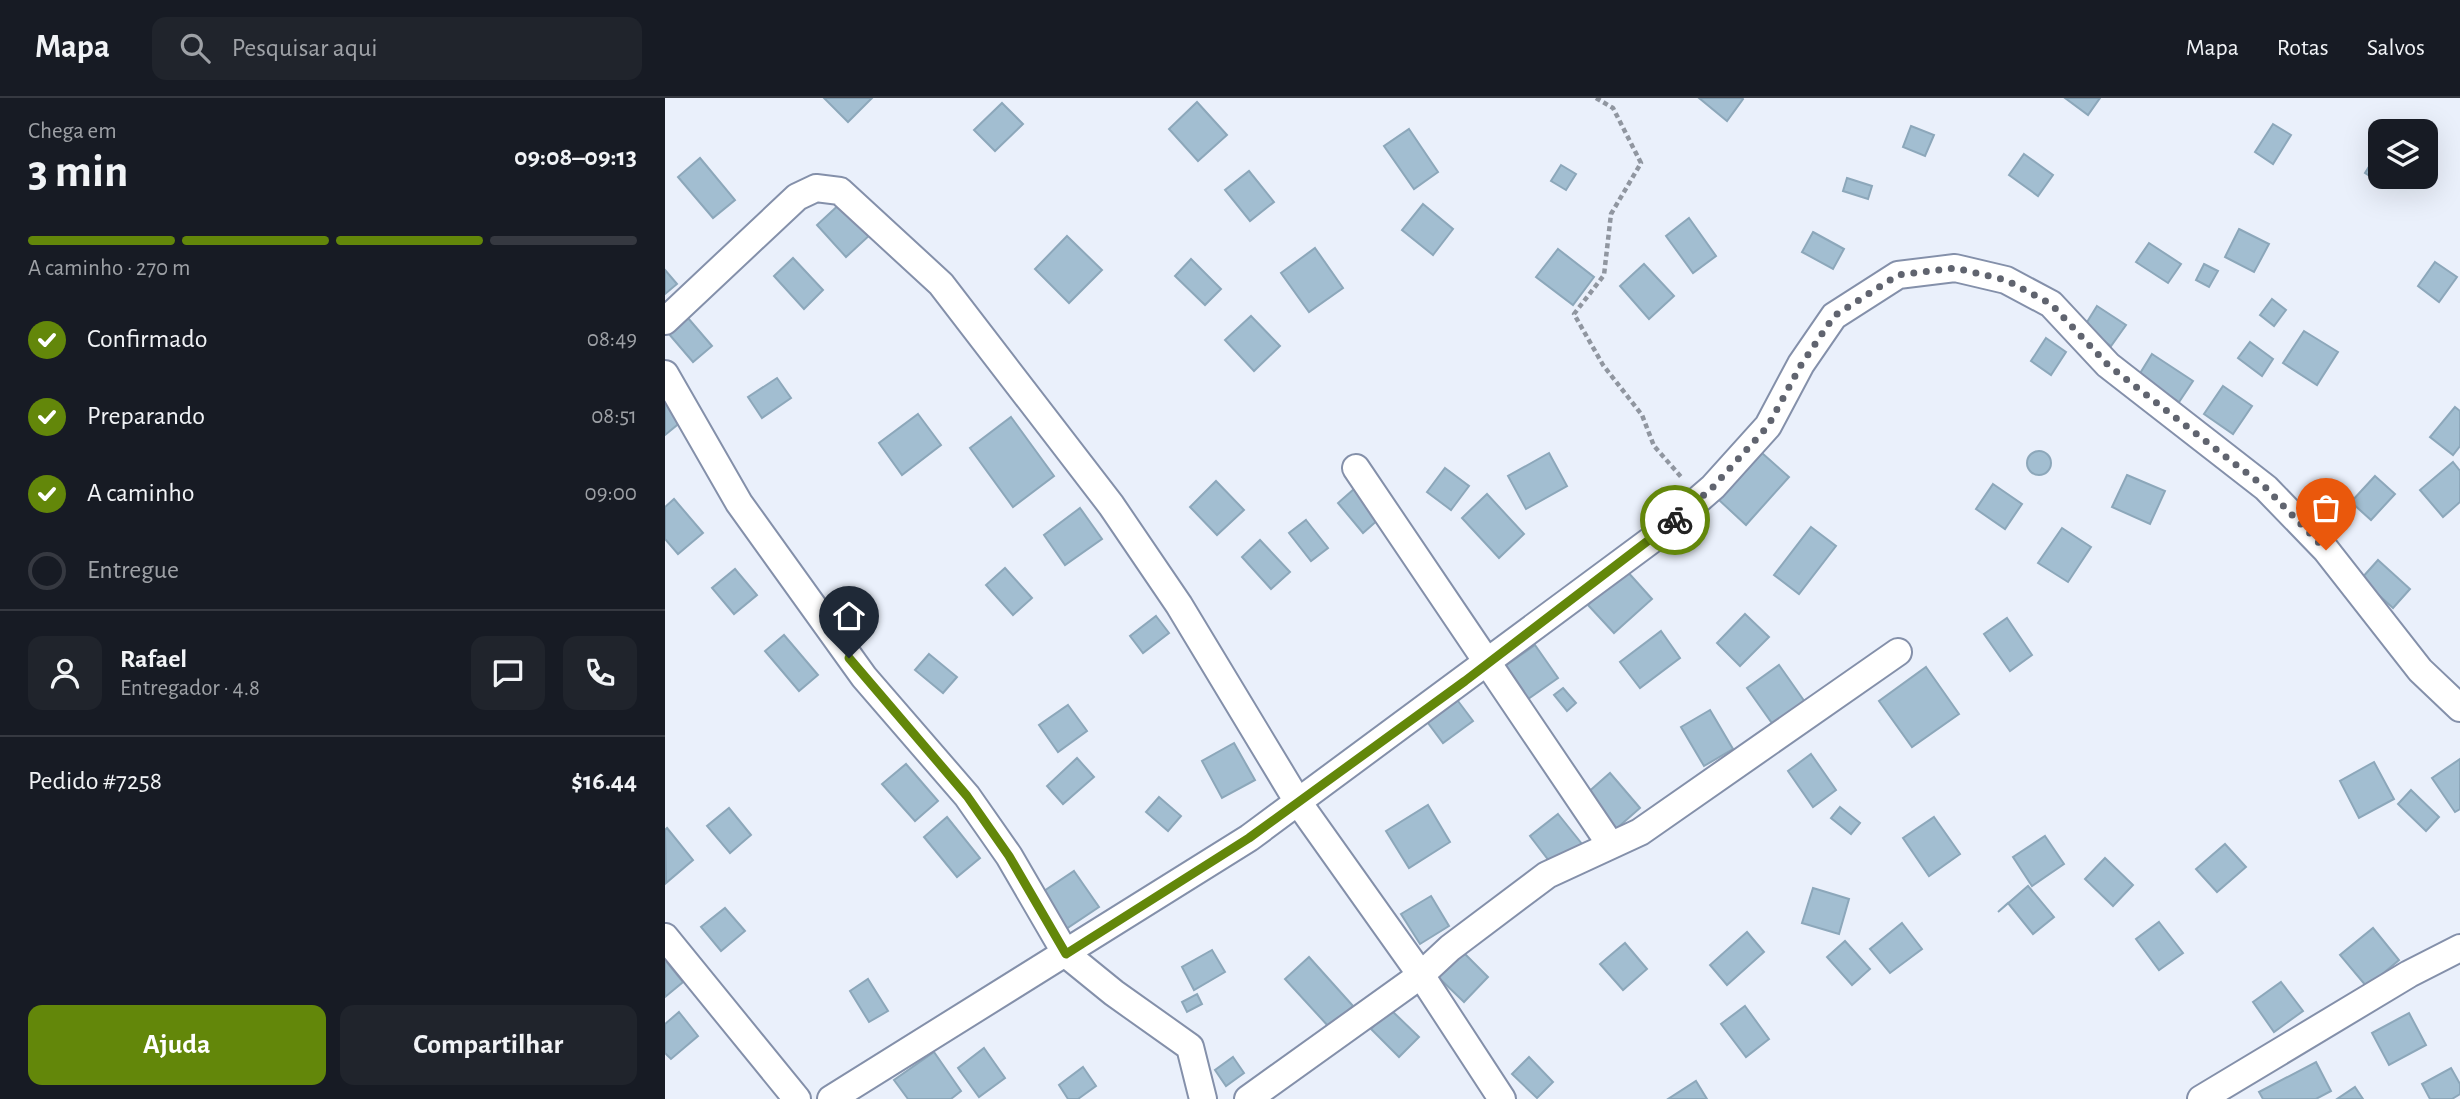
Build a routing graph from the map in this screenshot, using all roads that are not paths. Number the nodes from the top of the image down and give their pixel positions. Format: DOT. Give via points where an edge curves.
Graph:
graph roads {
  1 [pos="665,321"];
  2 [pos="665,374"];
  3 [pos="1356,468"];
  4 [pos="1898,652"];
  5 [pos="1489,663"];
  6 [pos="2460,708"];
  7 [pos="1298,802"];
  8 [pos="1610,845"];
  9 [pos="665,937"];
  10 [pos="2460,948"];
  11 [pos="1066,954"];
  12 [pos="1421,975"];
  13 [pos="797,1099"];
  14 [pos="831,1099"];
  15 [pos="1203,1099"];
  16 [pos="1248,1099"];
  17 [pos="1503,1099"];
  18 [pos="2201,1099"];
  1 -- 7 [label="street" via="797,197 816,188 840,191 940,284 1111,505 1179,605"];
  2 -- 11 [label="street" via="739,503 863,677 967,796 1009,856"];
  3 -- 5 [label="street"];
  4 -- 8 [label="street" via="1640,832"];
  5 -- 6 [label="street" via="1698,500 1768,426 1834,316 1898,275 1955,268 2006,280 2051,304 2108,365 2266,488 2326,550 2420,670"];
  5 -- 7 [label="street"];
  5 -- 8 [label="street"];
  7 -- 11 [label="street"];
  7 -- 12 [label="street"];
  8 -- 12 [label="street" via="1547,875"];
  9 -- 13 [label="street"];
  10 -- 18 [label="street"];
  11 -- 14 [label="street"];
  11 -- 15 [label="street" via="1190,1047"];
  12 -- 16 [label="street"];
  12 -- 17 [label="street"];
}
